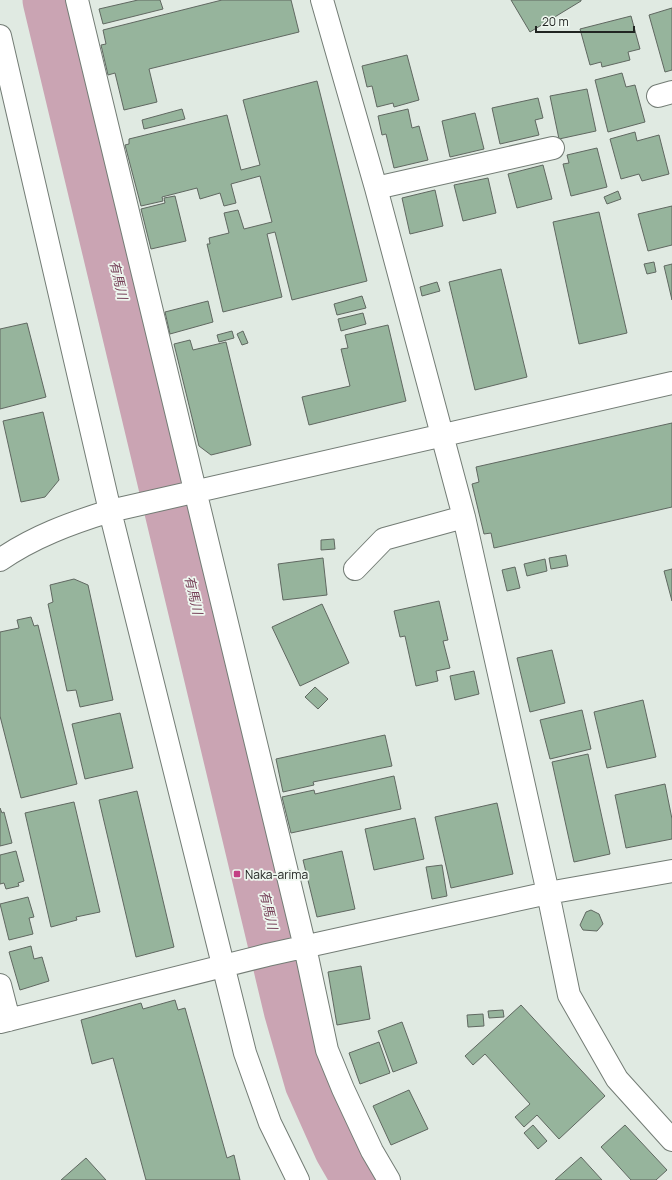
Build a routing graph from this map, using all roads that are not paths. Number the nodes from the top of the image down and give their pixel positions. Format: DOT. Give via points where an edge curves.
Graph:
graph roads {
  1 [pos="77,0"];
  2 [pos="322,0"];
  3 [pos="0,36"];
  4 [pos="553,148"];
  5 [pos="376,188"];
  6 [pos="672,383"];
  7 [pos="441,437"];
  8 [pos="189,493"];
  9 [pos="110,511"];
  10 [pos="464,517"];
  11 [pos="0,560"];
  12 [pos="355,569"];
  13 [pos="672,871"];
  14 [pos="548,893"];
  15 [pos="300,948"];
  16 [pos="224,965"];
  17 [pos="0,985"];
  18 [pos="4,1021"];
  19 [pos="672,1140"];
  20 [pos="298,1180"];
  21 [pos="389,1180"];
  1 -- 8 [label="street"];
  2 -- 5 [label="street"];
  3 -- 9 [label="street"];
  4 -- 5 [label="street"];
  5 -- 7 [label="street"];
  6 -- 7 [label="street"];
  7 -- 8 [label="street"];
  7 -- 10 [label="street"];
  8 -- 9 [label="street"];
  8 -- 15 [label="street"];
  9 -- 11 [label="street" via="46,534"];
  9 -- 16 [label="street"];
  10 -- 12 [label="street" via="384,539"];
  10 -- 14 [label="street"];
  13 -- 14 [label="street"];
  14 -- 15 [label="street"];
  14 -- 19 [label="street" via="569,995 617,1079"];
  15 -- 16 [label="street"];
  15 -- 21 [label="street" via="327,1050 372,1151"];
  16 -- 18 [label="street"];
  16 -- 20 [label="street" via="245,1053 270,1123"];
  17 -- 18 [label="street"];
}
